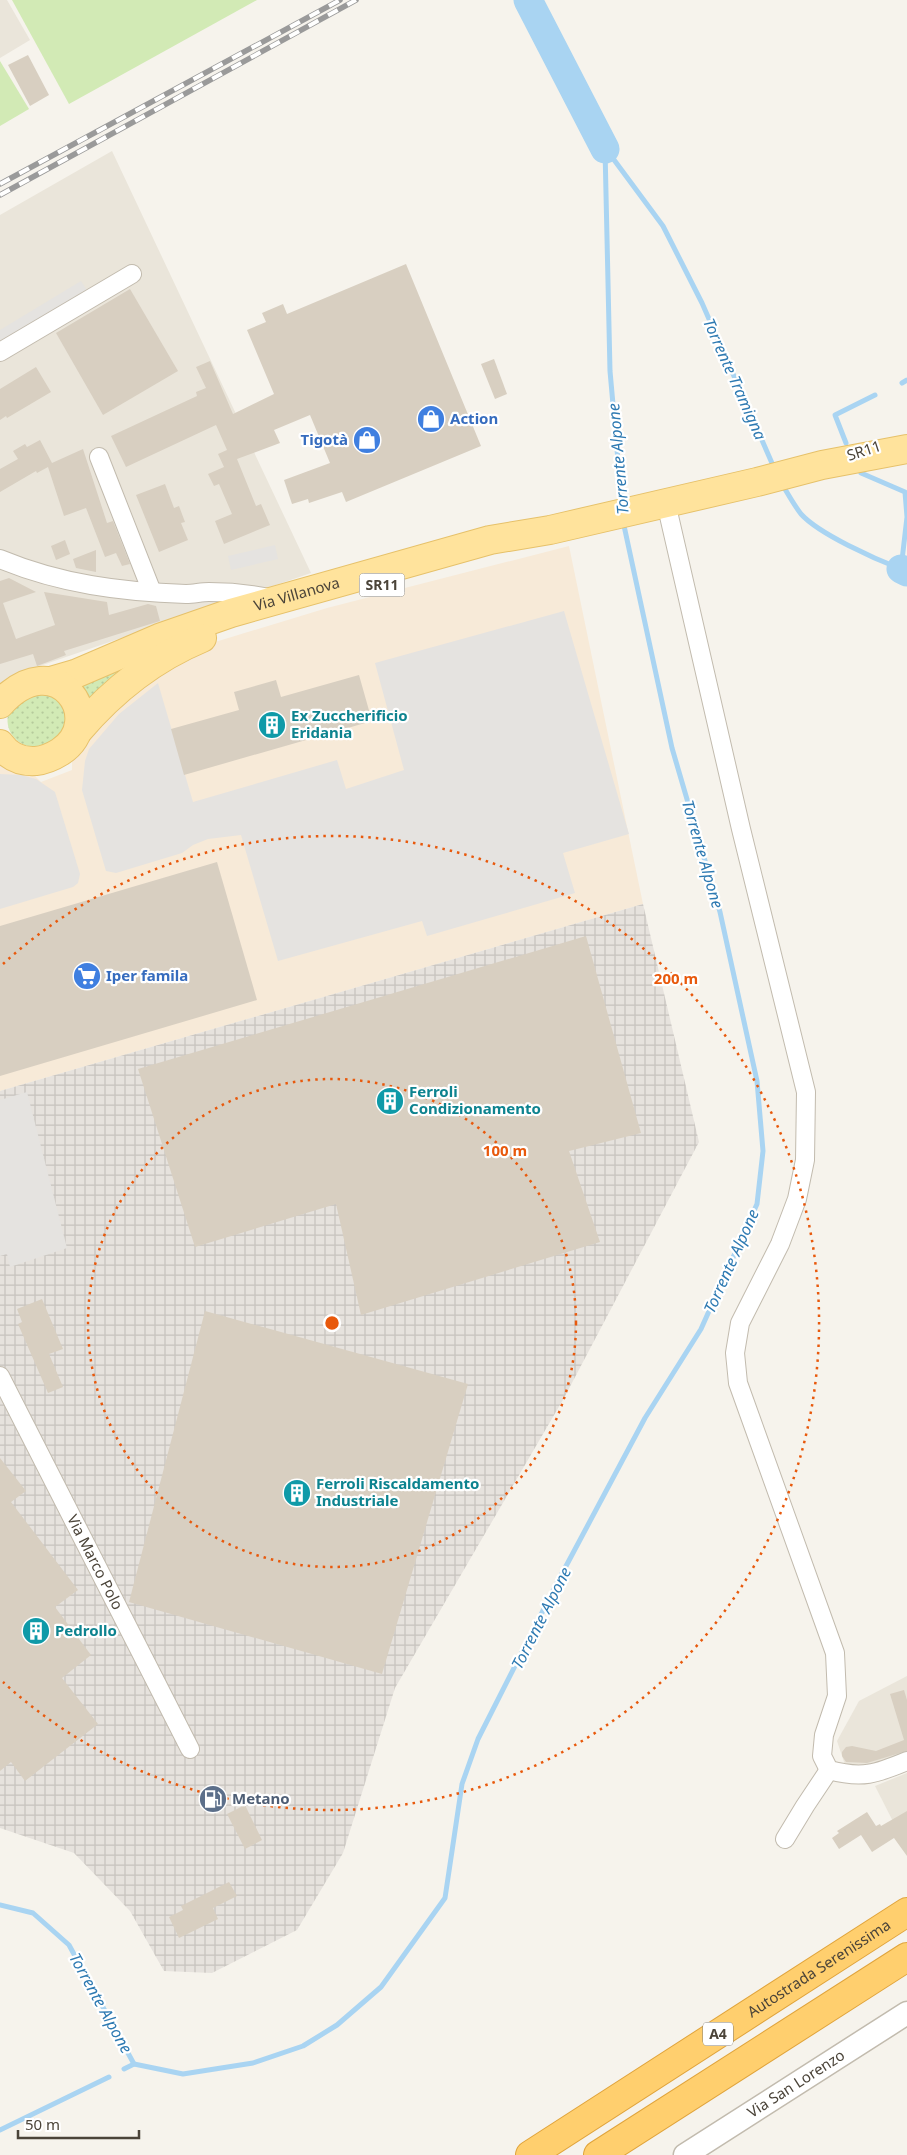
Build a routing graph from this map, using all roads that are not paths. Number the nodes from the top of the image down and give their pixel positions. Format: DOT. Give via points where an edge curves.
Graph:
graph roads {
  1 [pos="132,274"];
  2 [pos="0,352"];
  3 [pos="907,429"];
  4 [pos="907,438"];
  5 [pos="907,449"];
  6 [pos="864,452"];
  7 [pos="99,457"];
  8 [pos="822,465"];
  9 [pos="654,506"];
  10 [pos="563,527"];
  11 [pos="0,560"];
  12 [pos="152,592"];
  13 [pos="189,594"];
  14 [pos="276,600"];
  15 [pos="211,620"];
  16 [pos="51,681"];
  17 [pos="0,704"];
  18 [pos="78,731"];
  19 [pos="4,753"];
  20 [pos="0,1376"];
  21 [pos="190,1749"];
  22 [pos="907,1761"];
  23 [pos="829,1770"];
  24 [pos="785,1839"];
  25 [pos="907,1912"];
  26 [pos="907,1957"];
  27 [pos="907,2013"];
  28 [pos="530,2155"];
  29 [pos="598,2155"];
  30 [pos="685,2155"];
  1 -- 2 [label="street"];
  3 -- 6 [label="main road"];
  4 -- 6 [label="main road, SR11 / SR11"];
  5 -- 8 [label="main road"];
  6 -- 8 [label="main road, SR11 / SR11"];
  7 -- 12 [label="street"];
  8 -- 9 [label="main road, SR11"];
  9 -- 10 [label="main road, Via Villanova / SR11"];
  9 -- 23 [label="street" via="741,829 806,1092 804,1160 796,1198 780,1244 740,1323 735,1353 738,1383 835,1653 838,1696 824,1735 822,1756"];
  10 -- 14 [label="main road, Via Villanova / SR11" via="490,540"];
  10 -- 18 [label="main road, Via Villanova / SR11" via="494,553 235,626 194,641 123,686"];
  11 -- 12 [label="street" via="83,585"];
  12 -- 13 [label="street"];
  13 -- 14 [label="street" via="223,592"];
  13 -- 15 [label="street" via="207,605"];
  14 -- 15 [label="main road, Via Villanova / SR11"];
  15 -- 16 [label="main road, Via Villanova / SR11"];
  16 -- 17 [label="main road, SR11" via="29,682"];
  16 -- 18 [label="main road" via="66,689 77,707"];
  18 -- 19 [label="main road, SR11" via="68,745 52,758 29,761"];
  20 -- 21 [label="street, Via Marco Polo"];
  22 -- 23 [label="street" via="869,1775 851,1776"];
  23 -- 24 [label="street"];
  25 -- 28 [label="highway, Autostrada Serenissima / A4"];
  26 -- 29 [label="highway, A4"];
  27 -- 30 [label="street, Via San Lorenzo"];
}
